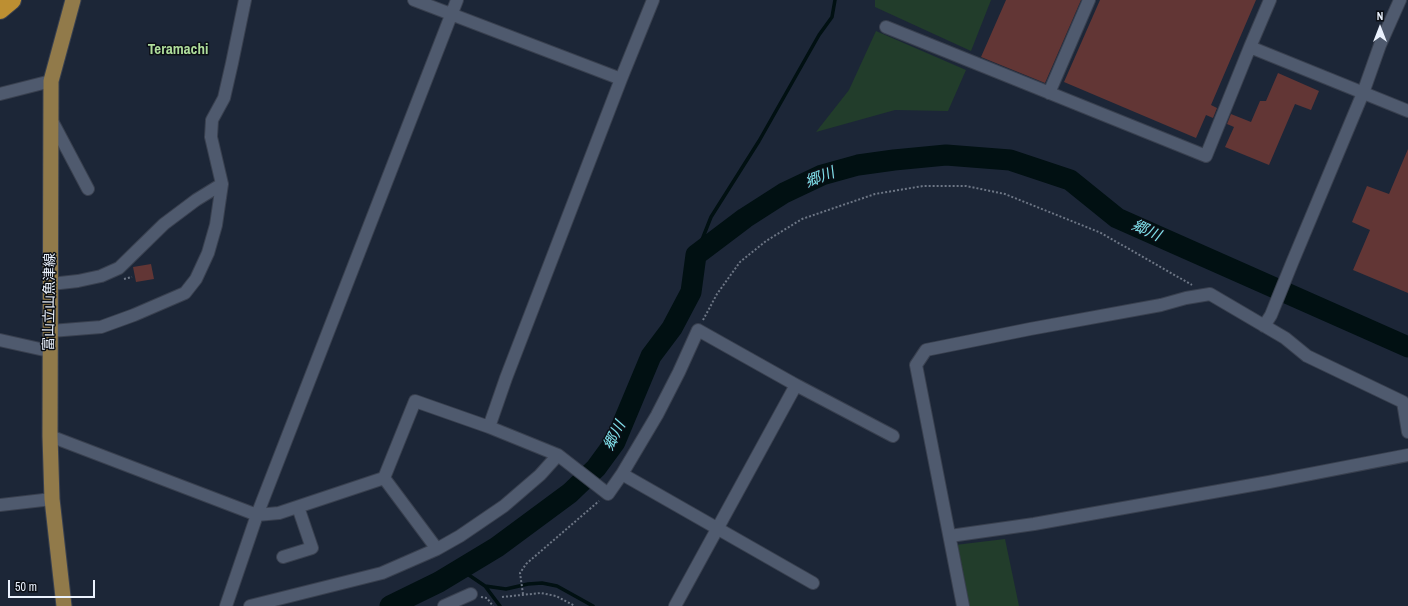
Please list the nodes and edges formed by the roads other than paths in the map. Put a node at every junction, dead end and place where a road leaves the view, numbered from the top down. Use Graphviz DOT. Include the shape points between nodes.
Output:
graph roads {
  1 [pos="12,0"];
  2 [pos="73,0"];
  3 [pos="245,0"];
  4 [pos="414,0"];
  5 [pos="457,0"];
  6 [pos="653,0"];
  7 [pos="1089,0"];
  8 [pos="1270,0"];
  9 [pos="1400,0"];
  10 [pos="0,10"];
  11 [pos="452,14"];
  12 [pos="886,27"];
  13 [pos="1250,47"];
  14 [pos="621,79"];
  15 [pos="51,80"];
  16 [pos="1049,93"];
  17 [pos="1363,93"];
  18 [pos="0,94"];
  19 [pos="1408,112"];
  20 [pos="50,118"];
  21 [pos="222,184"];
  22 [pos="88,189"];
  23 [pos="51,284"];
  24 [pos="1264,326"];
  25 [pos="50,331"];
  26 [pos="0,340"];
  27 [pos="49,351"];
  28 [pos="796,385"];
  29 [pos="489,427"];
  30 [pos="1408,432"];
  31 [pos="50,436"];
  32 [pos="893,436"];
  33 [pos="558,455"];
  34 [pos="1408,455"];
  35 [pos="622,474"];
  36 [pos="384,478"];
  37 [pos="52,499"];
  38 [pos="0,505"];
  39 [pos="298,507"];
  40 [pos="257,515"];
  41 [pos="718,528"];
  42 [pos="950,536"];
  43 [pos="436,549"];
  44 [pos="284,557"];
  45 [pos="813,583"];
  46 [pos="471,594"];
  47 [pos="64,606"];
  48 [pos="226,606"];
  49 [pos="250,606"];
  50 [pos="444,606"];
  51 [pos="675,606"];
  52 [pos="964,606"];
  1 -- 10 [label="highway"];
  2 -- 15 [label="main road, 富山立山魚津線"];
  3 -- 21 [label="street" via="224,98 212,120 210,137"];
  4 -- 11 [label="street"];
  5 -- 11 [label="street"];
  6 -- 14 [label="street"];
  7 -- 16 [label="street"];
  8 -- 13 [label="street"];
  9 -- 17 [label="street"];
  11 -- 14 [label="street"];
  11 -- 40 [label="street"];
  12 -- 16 [label="street"];
  13 -- 16 [label="street" via="1206,156"];
  13 -- 17 [label="street"];
  14 -- 29 [label="street"];
  15 -- 18 [label="street"];
  15 -- 20 [label="main road, 富山立山魚津線"];
  17 -- 19 [label="street"];
  17 -- 24 [label="street"];
  20 -- 22 [label="street"];
  20 -- 23 [label="main road, 富山立山魚津線"];
  21 -- 23 [label="street" via="164,224 118,268 101,276"];
  21 -- 25 [label="street" via="216,225 208,253 196,279 185,293 101,327"];
  23 -- 25 [label="main road, 富山立山魚津線"];
  24 -- 30 [label="street" via="1285,338 1307,356 1403,402"];
  24 -- 42 [label="street" via="1210,294 926,350 916,365"];
  25 -- 27 [label="main road, 富山立山魚津線"];
  26 -- 27 [label="street"];
  27 -- 31 [label="main road, 富山立山魚津線"];
  28 -- 32 [label="street"];
  28 -- 35 [label="street" via="698,330 657,415"];
  28 -- 41 [label="street"];
  29 -- 33 [label="street"];
  29 -- 36 [label="street" via="415,401"];
  31 -- 37 [label="main road, 富山立山魚津線"];
  31 -- 40 [label="street"];
  33 -- 35 [label="street" via="608,494"];
  33 -- 43 [label="street" via="540,475 504,506"];
  34 -- 42 [label="street" via="1034,524"];
  35 -- 41 [label="street"];
  36 -- 39 [label="street"];
  36 -- 43 [label="street"];
  37 -- 38 [label="street"];
  37 -- 47 [label="main road, 富山立山魚津線"];
  39 -- 40 [label="street" via="278,514"];
  39 -- 44 [label="street" via="312,548"];
  40 -- 48 [label="street"];
  41 -- 45 [label="street"];
  41 -- 51 [label="street"];
  42 -- 52 [label="street"];
  43 -- 49 [label="street" via="382,573"];
  46 -- 50 [label="street"];
}
